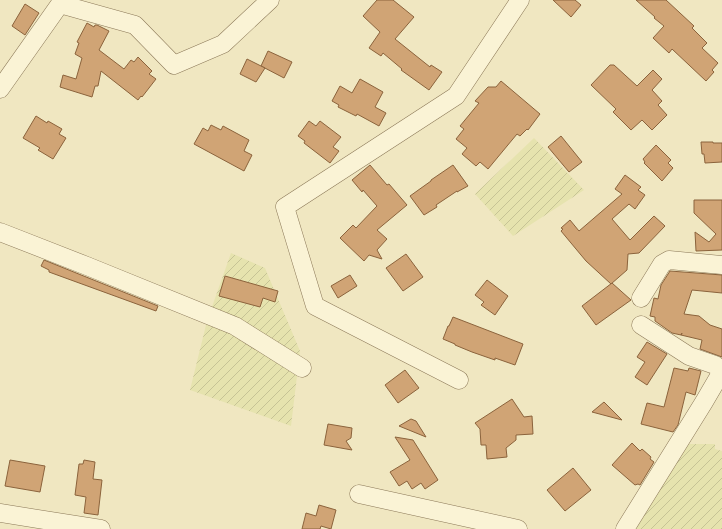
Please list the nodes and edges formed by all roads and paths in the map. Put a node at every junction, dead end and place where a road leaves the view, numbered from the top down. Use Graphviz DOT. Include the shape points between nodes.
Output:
graph roads {
  1 [pos="270,0"];
  2 [pos="520,0"];
  3 [pos="0,89"];
  4 [pos="0,232"];
  5 [pos="722,265"];
  6 [pos="641,298"];
  7 [pos="641,325"];
  8 [pos="302,368"];
  9 [pos="459,380"];
  10 [pos="359,494"];
  11 [pos="0,513"];
  12 [pos="101,529"];
  13 [pos="518,529"];
  14 [pos="625,529"];
  1 -- 3 [label="street" via="223,44 174,65 135,25 60,4"];
  2 -- 9 [label="street" via="456,96 284,207 315,306"];
  4 -- 8 [label="street" via="235,326"];
  5 -- 6 [label="street" via="669,260 662,264"];
  7 -- 14 [label="street" via="689,356 716,365 720,372"];
  10 -- 13 [label="street"];
  11 -- 12 [label="street"];
}
